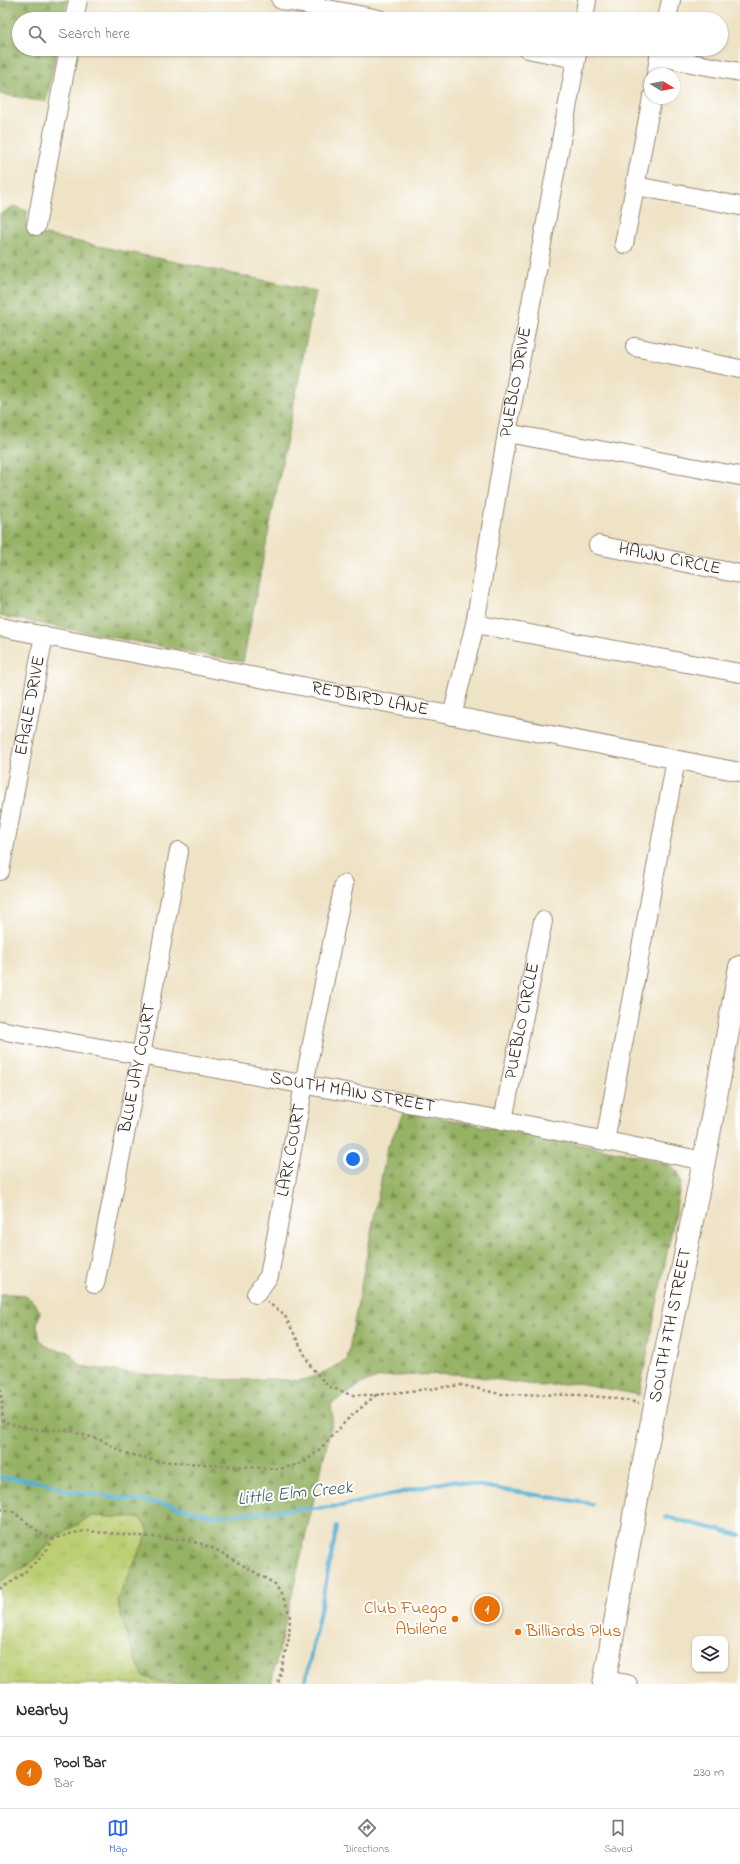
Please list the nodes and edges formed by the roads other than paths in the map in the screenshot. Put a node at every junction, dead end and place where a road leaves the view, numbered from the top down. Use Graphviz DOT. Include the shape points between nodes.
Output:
graph roads {
  1 [pos="78,0"];
  2 [pos="281,0"];
  3 [pos="587,0"];
  4 [pos="671,0"];
  5 [pos="75,12"];
  6 [pos="343,12"];
  7 [pos="585,12"];
  8 [pos="668,12"];
  9 [pos="68,56"];
  10 [pos="577,56"];
  11 [pos="659,60"];
  12 [pos="740,72"];
  13 [pos="651,104"];
  14 [pos="636,186"];
  15 [pos="740,206"];
  16 [pos="36,226"];
  17 [pos="624,244"];
  18 [pos="635,347"];
  19 [pos="740,370"];
  20 [pos="507,433"];
  21 [pos="740,476"];
  22 [pos="598,545"];
  23 [pos="740,574"];
  24 [pos="475,624"];
  25 [pos="0,627"];
  26 [pos="44,635"];
  27 [pos="740,673"];
  28 [pos="452,716"];
  29 [pos="676,760"];
  30 [pos="740,772"];
  31 [pos="179,851"];
  32 [pos="0,870"];
  33 [pos="344,884"];
  34 [pos="543,921"];
  35 [pos="740,967"];
  36 [pos="0,1030"];
  37 [pos="141,1055"];
  38 [pos="304,1084"];
  39 [pos="503,1120"];
  40 [pos="605,1141"];
  41 [pos="704,1161"];
  42 [pos="95,1284"];
  43 [pos="256,1294"];
  44 [pos="604,1682"];
  45 [pos="628,1684"];
  1 -- 5 [label="street"];
  2 -- 6 [label="street"];
  3 -- 7 [label="street"];
  4 -- 8 [label="street"];
  9 -- 16 [label="street"];
  10 -- 20 [label="street, PUEBLO DRIVE"];
  11 -- 12 [label="street"];
  13 -- 14 [label="street"];
  14 -- 15 [label="street"];
  14 -- 17 [label="street"];
  18 -- 19 [label="street"];
  20 -- 21 [label="street"];
  20 -- 24 [label="street, PUEBLO DRIVE"];
  22 -- 23 [label="street, HAWN CIRCLE"];
  24 -- 27 [label="street"];
  24 -- 28 [label="street, PUEBLO DRIVE"];
  25 -- 26 [label="street, REDBIRD LANE"];
  26 -- 28 [label="street, REDBIRD LANE"];
  26 -- 32 [label="street, EAGLE DRIVE"];
  28 -- 29 [label="street, REDBIRD LANE"];
  29 -- 30 [label="street, REDBIRD LANE"];
  29 -- 40 [label="street"];
  31 -- 37 [label="street, BLUE JAY COURT"];
  33 -- 38 [label="street, LARK COURT"];
  34 -- 39 [label="street, PUEBLO CIRCLE"];
  35 -- 41 [label="main road, SOUTH 7TH STREET"];
  36 -- 37 [label="street, SOUTH MAIN STREET"];
  37 -- 38 [label="street, SOUTH MAIN STREET"];
  37 -- 42 [label="street, BLUE JAY COURT"];
  38 -- 39 [label="street, SOUTH MAIN STREET"];
  38 -- 43 [label="street, LARK COURT" via="269,1276"];
  39 -- 40 [label="street, SOUTH MAIN STREET"];
  40 -- 41 [label="street, SOUTH MAIN STREET"];
  41 -- 44 [label="main road, SOUTH 7TH STREET"];
  44 -- 45 [label="street"];
}
